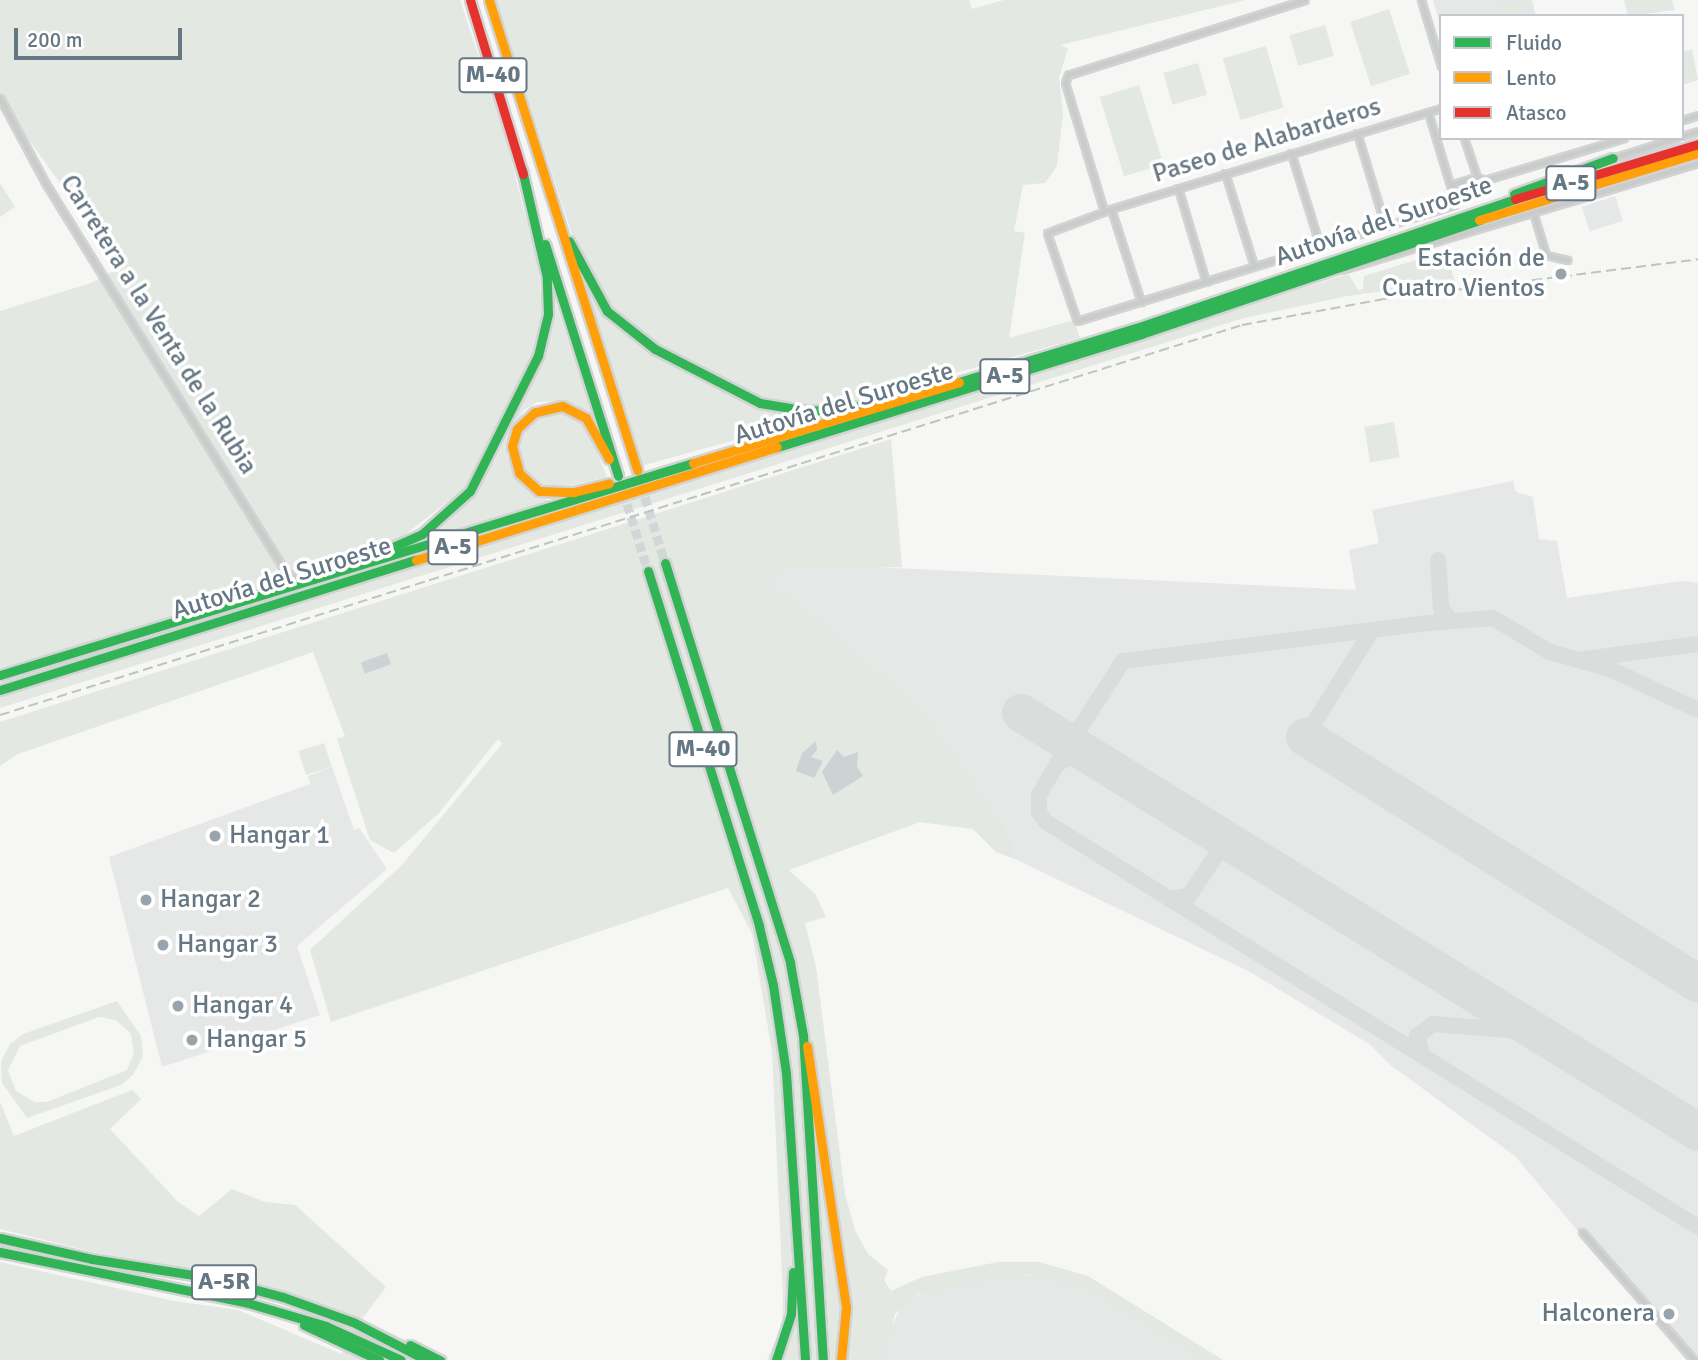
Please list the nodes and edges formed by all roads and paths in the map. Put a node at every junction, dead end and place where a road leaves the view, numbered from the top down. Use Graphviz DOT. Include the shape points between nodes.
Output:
graph roads {
  1 [pos="470,0"];
  2 [pos="489,0"];
  3 [pos="1304,0"];
  4 [pos="1421,0"];
  5 [pos="1439,59"];
  6 [pos="0,99"];
  7 [pos="1439,109"];
  8 [pos="1428,113"];
  9 [pos="1357,133"];
  10 [pos="1465,140"];
  11 [pos="1617,140"];
  12 [pos="1670,140"];
  13 [pos="1698,144"];
  14 [pos="1291,153"];
  15 [pos="1698,153"];
  16 [pos="1613,158"];
  17 [pos="1698,163"];
  18 [pos="522,170"];
  19 [pos="1225,173"];
  20 [pos="1477,177"];
  21 [pos="1453,187"];
  22 [pos="1178,188"];
  23 [pos="1111,209"];
  24 [pos="1104,211"];
  25 [pos="1533,212"];
  26 [pos="1445,223"];
  27 [pos="1385,226"];
  28 [pos="564,236"];
  29 [pos="1320,246"];
  30 [pos="1567,260"];
  31 [pos="1254,267"];
  32 [pos="1341,270"];
  33 [pos="1206,282"];
  34 [pos="1140,302"];
  35 [pos="872,406"];
  36 [pos="732,450"];
  37 [pos="636,470"];
  38 [pos="665,563"];
  39 [pos="285,570"];
  40 [pos="648,570"];
  41 [pos="320,577"];
  42 [pos="301,583"];
  43 [pos="274,592"];
  44 [pos="0,675"];
  45 [pos="0,690"];
  46 [pos="803,1035"];
  47 [pos="795,1204"];
  48 [pos="1582,1232"];
  49 [pos="0,1238"];
  50 [pos="0,1252"];
  51 [pos="248,1303"];
  52 [pos="353,1322"];
  53 [pos="379,1360"];
  54 [pos="401,1360"];
  55 [pos="426,1360"];
  56 [pos="440,1360"];
  57 [pos="776,1360"];
  58 [pos="805,1360"];
  59 [pos="824,1360"];
  60 [pos="841,1360"];
  61 [pos="1694,1360"];
  1 -- 18 [label="highway, M-40"];
  2 -- 28 [label="highway, M-40"];
  3 -- 24 [label="street" via="1071,72 1065,83"];
  4 -- 5 [label="street"];
  6 -- 39 [label="street, Carretera a la Venta de la Rubia" via="46,184"];
  7 -- 8 [label="street, Paseo de Alabarderos"];
  8 -- 9 [label="street, Paseo de Alabarderos"];
  8 -- 21 [label="street"];
  9 -- 14 [label="street, Paseo de Alabarderos"];
  9 -- 27 [label="street"];
  10 -- 20 [label="street"];
  11 -- 20 [label="street" via="1485,180"];
  12 -- 16 [label="street"];
  13 -- 26 [label="highway, Autovía del Suroeste / A-5"];
  14 -- 19 [label="street, Paseo de Alabarderos"];
  14 -- 29 [label="street"];
  15 -- 32 [label="highway, Autovía del Suroeste / A-5" via="1479,220"];
  16 -- 26 [label="highway"];
  17 -- 25 [label="street"];
  18 -- 36 [label="highway, M-40" via="618,476 598,434 571,408 551,406 535,412 514,437 512,455 519,473 548,493 574,492"];
  18 -- 41 [label="highway" via="547,278 548,314 525,387 481,474 441,520 396,547"];
  19 -- 22 [label="street, Paseo de Alabarderos"];
  19 -- 31 [label="street"];
  20 -- 21 [label="street"];
  21 -- 27 [label="street" via="1454,205"];
  22 -- 23 [label="street, Paseo de Alabarderos"];
  22 -- 33 [label="street"];
  23 -- 24 [label="street, Paseo de Alabarderos"];
  23 -- 34 [label="street"];
  24 -- 34 [label="street, Paseo de Alabarderos" via="1048,231 1074,320"];
  25 -- 30 [label="street" via="1546,255"];
  25 -- 32 [label="street"];
  26 -- 35 [label="highway, Autovía del Suroeste / A-5" via="1136,328"];
  27 -- 29 [label="street"];
  28 -- 35 [label="highway" via="607,311 655,349 714,382 783,409"];
  28 -- 37 [label="highway, M-40"];
  29 -- 31 [label="street"];
  31 -- 33 [label="street"];
  32 -- 45 [label="highway, Autovía del Suroeste / A-5"];
  33 -- 34 [label="street"];
  35 -- 36 [label="highway, Autovía del Suroeste / A-5"];
  36 -- 41 [label="highway, Autovía del Suroeste / A-5"];
  38 -- 46 [label="highway, M-40" via="776,915"];
  39 -- 42 [label="street, Carretera a la Venta de la Rubia"];
  39 -- 43 [label="street"];
  40 -- 47 [label="highway, M-40" via="767,961 785,1061"];
  41 -- 42 [label="highway, Autovía del Suroeste / A-5"];
  42 -- 43 [label="highway, Autovía del Suroeste / A-5"];
  43 -- 44 [label="highway, Autovía del Suroeste / A-5"];
  46 -- 59 [label="highway, M-40"];
  46 -- 60 [label="highway" via="812,1062 841,1262 845,1342"];
  47 -- 57 [label="highway" via="791,1314"];
  47 -- 58 [label="highway, M-40"];
  48 -- 61 [label="street"];
  49 -- 52 [label="highway, A-5R" via="92,1259 212,1278"];
  50 -- 51 [label="highway, A-5R"];
  51 -- 53 [label="highway"];
  51 -- 54 [label="highway, A-5R" via="326,1326"];
  52 -- 55 [label="highway, A-5R"];
  52 -- 56 [label="highway"];
}
